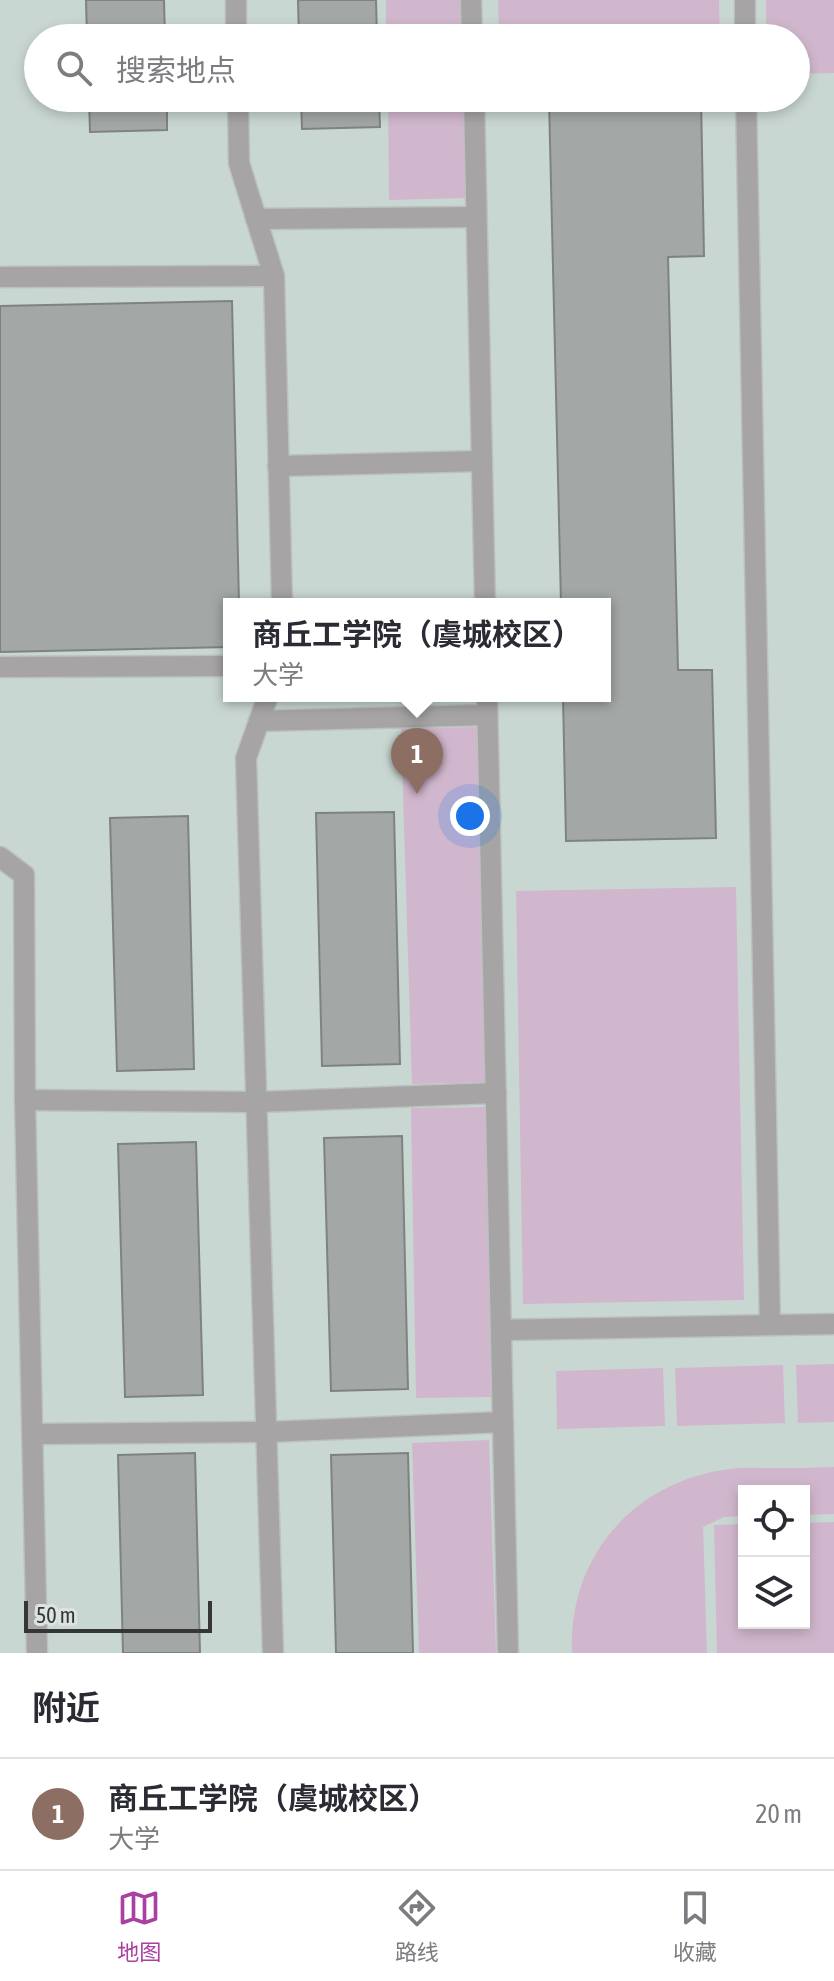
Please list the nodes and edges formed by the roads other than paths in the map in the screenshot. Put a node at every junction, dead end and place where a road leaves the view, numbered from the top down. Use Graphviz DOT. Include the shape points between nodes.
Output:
graph roads {
  1 [pos="236,0"];
  2 [pos="471,0"];
  3 [pos="745,0"];
  4 [pos="236,24"];
  5 [pos="472,24"];
  6 [pos="745,24"];
  7 [pos="238,112"];
  8 [pos="474,112"];
  9 [pos="746,112"];
  10 [pos="476,217"];
  11 [pos="256,219"];
  12 [pos="274,276"];
  13 [pos="0,277"];
  14 [pos="482,461"];
  15 [pos="278,466"];
  16 [pos="282,598"];
  17 [pos="485,598"];
  18 [pos="223,666"];
  19 [pos="0,667"];
  20 [pos="266,702"];
  21 [pos="487,706"];
  22 [pos="259,721"];
  23 [pos="0,857"];
  24 [pos="496,1093"];
  25 [pos="25,1100"];
  26 [pos="257,1102"];
  27 [pos="834,1324"];
  28 [pos="770,1325"];
  29 [pos="501,1330"];
  30 [pos="503,1422"];
  31 [pos="267,1432"];
  32 [pos="33,1434"];
  33 [pos="37,1653"];
  34 [pos="273,1653"];
  35 [pos="508,1653"];
  1 -- 4 [label="lane"];
  2 -- 5 [label="lane"];
  3 -- 6 [label="lane"];
  7 -- 11 [label="lane" via="239,163"];
  8 -- 10 [label="lane"];
  9 -- 28 [label="lane"];
  10 -- 11 [label="lane"];
  10 -- 14 [label="lane"];
  11 -- 12 [label="lane"];
  12 -- 13 [label="lane"];
  12 -- 15 [label="lane"];
  14 -- 15 [label="lane"];
  14 -- 17 [label="lane"];
  15 -- 16 [label="lane"];
  18 -- 19 [label="lane"];
  20 -- 22 [label="lane"];
  21 -- 22 [label="lane"];
  21 -- 24 [label="lane"];
  22 -- 26 [label="lane" via="246,758"];
  23 -- 25 [label="lane" via="24,875"];
  24 -- 26 [label="lane"];
  24 -- 29 [label="lane"];
  25 -- 26 [label="lane"];
  25 -- 32 [label="lane"];
  26 -- 31 [label="lane"];
  27 -- 28 [label="lane"];
  28 -- 29 [label="lane"];
  29 -- 30 [label="lane"];
  30 -- 31 [label="lane"];
  30 -- 35 [label="lane"];
  31 -- 32 [label="lane"];
  31 -- 34 [label="lane"];
  32 -- 33 [label="lane"];
}
